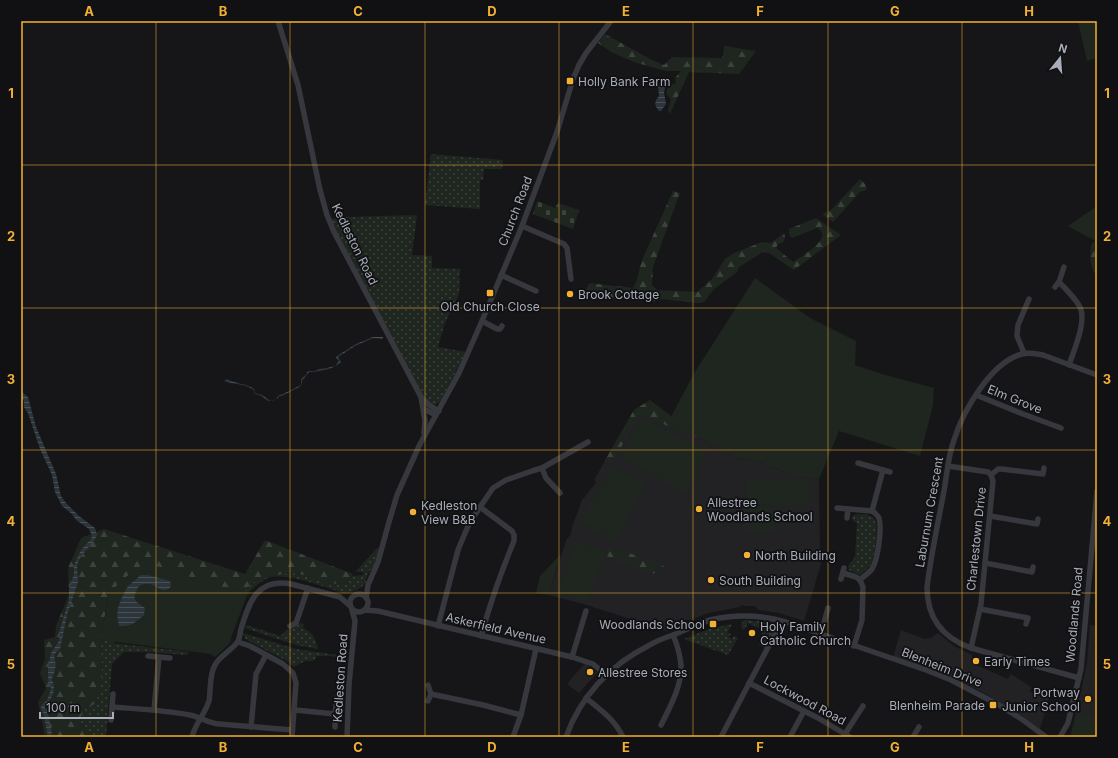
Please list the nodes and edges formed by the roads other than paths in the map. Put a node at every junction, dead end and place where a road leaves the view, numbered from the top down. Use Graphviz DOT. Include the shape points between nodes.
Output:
graph roads {
  1 [pos="278,21"];
  2 [pos="611,21"];
  3 [pos="522,226"];
  4 [pos="1064,268"];
  5 [pos="501,275"];
  6 [pos="571,278"];
  7 [pos="1059,282"];
  8 [pos="1055,287"];
  9 [pos="536,291"];
  10 [pos="1029,299"];
  11 [pos="482,321"];
  12 [pos="502,326"];
  13 [pos="1024,354"];
  14 [pos="1069,365"];
  15 [pos="1097,374"];
  16 [pos="976,395"];
  17 [pos="421,397"];
  18 [pos="424,409"];
  19 [pos="437,413"];
  20 [pos="1048,416"];
  21 [pos="1046,423"];
  22 [pos="1061,428"];
  23 [pos="424,437"];
  24 [pos="588,442"];
  25 [pos="858,463"];
  26 [pos="948,466"];
  27 [pos="542,468"];
  28 [pos="1044,468"];
  29 [pos="883,470"];
  30 [pos="890,472"];
  31 [pos="991,475"];
  32 [pos="560,482"];
  33 [pos="555,486"];
  34 [pos="1097,491"];
  35 [pos="560,493"];
  36 [pos="480,507"];
  37 [pos="837,508"];
  38 [pos="848,510"];
  39 [pos="872,511"];
  40 [pos="990,516"];
  41 [pos="847,518"];
  42 [pos="1038,519"];
  43 [pos="1095,529"];
  44 [pos="985,563"];
  45 [pos="1033,566"];
  46 [pos="841,579"];
  47 [pos="860,580"];
  48 [pos="368,585"];
  49 [pos="308,588"];
  50 [pos="355,594"];
  51 [pos="340,597"];
  52 [pos="367,600"];
  53 [pos="351,607"];
  54 [pos="828,608"];
  55 [pos="980,609"];
  56 [pos="363,611"];
  57 [pos="378,611"];
  58 [pos="586,614"];
  59 [pos="298,619"];
  60 [pos="304,621"];
  61 [pos="355,621"];
  62 [pos="780,621"];
  63 [pos="1026,624"];
  64 [pos="290,626"];
  65 [pos="438,626"];
  66 [pos="821,634"];
  67 [pos="673,635"];
  68 [pos="481,636"];
  69 [pos="238,642"];
  70 [pos="854,646"];
  71 [pos="971,648"];
  72 [pos="536,649"];
  73 [pos="266,655"];
  74 [pos="148,656"];
  75 [pos="159,657"];
  76 [pos="572,657"];
  77 [pos="170,658"];
  78 [pos="606,675"];
  79 [pos="1079,678"];
  80 [pos="750,683"];
  81 [pos="428,685"];
  82 [pos="113,694"];
  83 [pos="431,694"];
  84 [pos="337,697"];
  85 [pos="586,698"];
  86 [pos="428,701"];
  87 [pos="864,706"];
  88 [pos="112,707"];
  89 [pos="154,710"];
  90 [pos="295,710"];
  91 [pos="804,711"];
  92 [pos="335,714"];
  93 [pos="521,714"];
  94 [pos="201,718"];
  95 [pos="111,720"];
  96 [pos="661,725"];
  97 [pos="919,726"];
  98 [pos="251,727"];
  99 [pos="335,727"];
  100 [pos="292,730"];
  101 [pos="848,735"];
  102 [pos="192,737"];
  103 [pos="292,737"];
  104 [pos="347,737"];
  105 [pos="513,737"];
  106 [pos="566,737"];
  107 [pos="623,737"];
  108 [pos="721,737"];
  109 [pos="790,737"];
  110 [pos="913,737"];
  111 [pos="1046,737"];
  112 [pos="1060,737"];
  1 -- 17 [label="street, Kedleston Road" via="298,85 327,215"];
  2 -- 3 [label="street, Church Road" via="586,53 576,72"];
  3 -- 5 [label="street, Church Road"];
  3 -- 6 [label="street" via="564,244 567,248"];
  4 -- 7 [label="street"];
  5 -- 9 [label="street"];
  5 -- 11 [label="street, Church Road"];
  7 -- 8 [label="street"];
  7 -- 14 [label="street" via="1080,307 1082,318"];
  10 -- 13 [label="street" via="1018,325 1017,336"];
  11 -- 12 [label="street" via="500,330"];
  11 -- 19 [label="street, Church Road" via="459,373"];
  13 -- 14 [label="street" via="1037,354"];
  13 -- 16 [label="street, Laburnum Crescent" via="1010,359 997,369"];
  14 -- 15 [label="street"];
  16 -- 21 [label="street, Elm Grove"];
  16 -- 26 [label="street, Laburnum Crescent" via="954,438"];
  17 -- 18 [label="street, Kedleston Road"];
  17 -- 19 [label="street, Kedleston Road"];
  18 -- 19 [label="street"];
  18 -- 23 [label="street, Kedleston Road"];
  19 -- 23 [label="street, Kedleston Road"];
  20 -- 21 [label="street, Elm Grove"];
  21 -- 22 [label="street, Elm Grove"];
  23 -- 48 [label="street, Kedleston Road" via="397,495 378,562"];
  24 -- 27 [label="street" via="575,453"];
  25 -- 29 [label="street"];
  26 -- 31 [label="street, Charlestown Drive" via="988,472"];
  26 -- 71 [label="street, Laburnum Crescent" via="927,595 932,614 940,628 954,640"];
  27 -- 33 [label="street" via="546,478"];
  27 -- 36 [label="street" via="501,482 493,488"];
  28 -- 31 [label="street" via="1043,474 998,469"];
  29 -- 30 [label="street"];
  29 -- 39 [label="street"];
  31 -- 40 [label="street, Charlestown Drive" via="993,486"];
  32 -- 33 [label="street"];
  33 -- 35 [label="street"];
  34 -- 43 [label="street, Woodlands Road"];
  36 -- 65 [label="street" via="468,526 458,550"];
  36 -- 68 [label="street" via="512,531 514,538"];
  37 -- 38 [label="street"];
  38 -- 39 [label="street"];
  38 -- 41 [label="street"];
  39 -- 47 [label="street" via="879,522 878,550 872,568"];
  40 -- 42 [label="street" via="1037,524"];
  40 -- 44 [label="street, Charlestown Drive"];
  43 -- 79 [label="street, Woodlands Road"];
  44 -- 45 [label="street" via="1032,572"];
  44 -- 55 [label="street, Charlestown Drive"];
  46 -- 47 [label="street" via="844,570"];
  47 -- 70 [label="street" via="864,590 863,614"];
  48 -- 50 [label="street, Kedleston Road"];
  48 -- 52 [label="street, Kedleston Road"];
  49 -- 51 [label="street"];
  49 -- 59 [label="street"];
  49 -- 69 [label="street" via="282,582 261,588 249,604"];
  50 -- 51 [label="street"];
  50 -- 52 [label="street" via="363,594"];
  50 -- 53 [label="street" via="350,599"];
  51 -- 53 [label="street"];
  52 -- 56 [label="street" via="367,606"];
  52 -- 57 [label="street, Askerfield Avenue"];
  53 -- 56 [label="street" via="358,612"];
  53 -- 61 [label="street, Kedleston Road"];
  54 -- 66 [label="street"];
  55 -- 63 [label="street" via="1028,618"];
  55 -- 71 [label="street, Charlestown Drive"];
  56 -- 57 [label="street, Askerfield Avenue"];
  56 -- 61 [label="street, Kedleston Road"];
  57 -- 65 [label="street, Askerfield Avenue"];
  58 -- 76 [label="street"];
  59 -- 60 [label="street"];
  59 -- 64 [label="street"];
  61 -- 104 [label="street, Kedleston Road" via="348,685"];
  62 -- 66 [label="street, Blenheim Drive"];
  62 -- 67 [label="street, Blenheim Drive" via="754,616 726,617"];
  62 -- 80 [label="street"];
  65 -- 68 [label="street, Askerfield Avenue"];
  66 -- 70 [label="street, Blenheim Drive"];
  67 -- 78 [label="street, Blenheim Drive" via="636,652"];
  67 -- 96 [label="street" via="680,655 679,683"];
  68 -- 72 [label="street, Askerfield Avenue"];
  69 -- 73 [label="street"];
  69 -- 94 [label="street" via="215,663 209,699"];
  70 -- 111 [label="street, Blenheim Drive" via="951,680 1005,708"];
  71 -- 79 [label="street, Laburnum Crescent"];
  72 -- 76 [label="street, Askerfield Avenue"];
  72 -- 93 [label="street"];
  73 -- 90 [label="street" via="293,673 296,683"];
  73 -- 98 [label="street" via="256,674"];
  74 -- 75 [label="street"];
  75 -- 77 [label="street"];
  75 -- 89 [label="street"];
  76 -- 78 [label="street, Askerfield Avenue" via="593,664"];
  78 -- 85 [label="street, Blenheim Drive"];
  79 -- 112 [label="street, Woodlands Road" via="1068,723"];
  80 -- 91 [label="street, Lockwood Road"];
  80 -- 108 [label="street"];
  81 -- 83 [label="street"];
  82 -- 88 [label="street"];
  83 -- 86 [label="street"];
  83 -- 93 [label="street"];
  84 -- 92 [label="street"];
  85 -- 106 [label="street, Blenheim Drive"];
  85 -- 107 [label="street" via="610,718"];
  87 -- 101 [label="street"];
  88 -- 89 [label="street"];
  88 -- 95 [label="street"];
  89 -- 94 [label="street"];
  90 -- 92 [label="street"];
  90 -- 100 [label="street"];
  91 -- 101 [label="street, Lockwood Road"];
  91 -- 109 [label="street"];
  92 -- 99 [label="street"];
  93 -- 105 [label="street"];
  94 -- 98 [label="street" via="210,723"];
  94 -- 102 [label="street"];
  97 -- 110 [label="street"];
  98 -- 100 [label="street"];
  100 -- 103 [label="street"];
}
